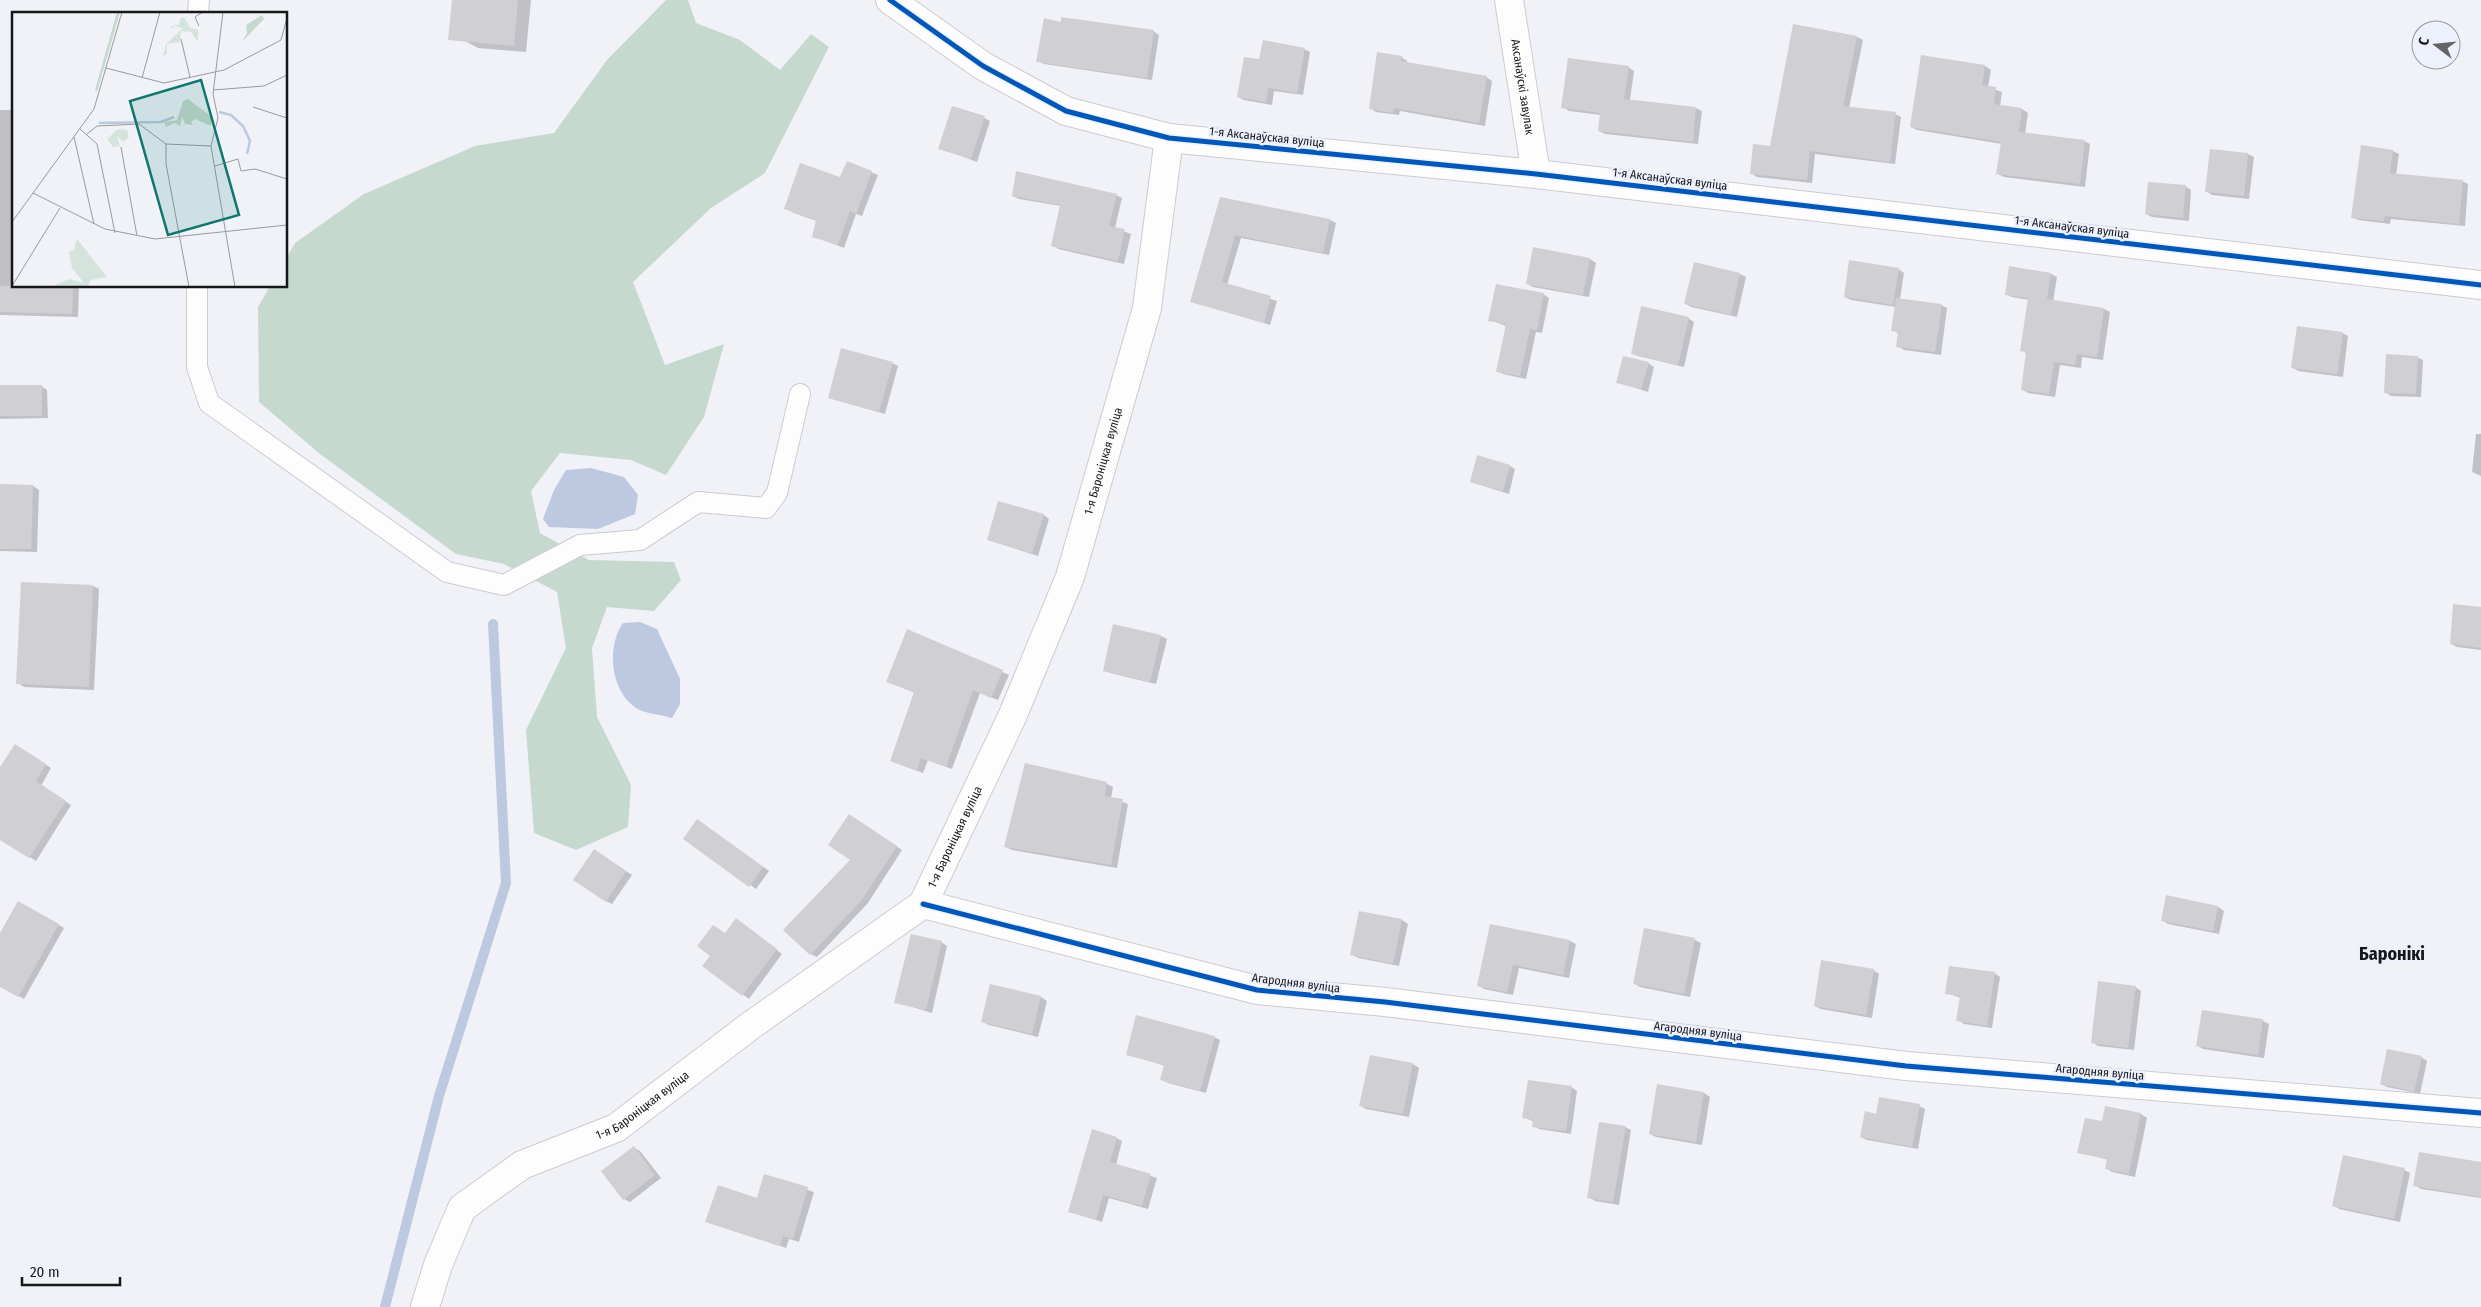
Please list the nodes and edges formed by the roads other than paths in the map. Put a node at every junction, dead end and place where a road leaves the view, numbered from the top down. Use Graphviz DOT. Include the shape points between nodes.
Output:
graph roads {
  1 [pos="890,0"];
  2 [pos="1509,0"];
  3 [pos="1169,138"];
  4 [pos="1536,174"];
  5 [pos="2481,285"];
  6 [pos="197,288"];
  7 [pos="800,394"];
  8 [pos="923,904"];
  9 [pos="2481,1113"];
  10 [pos="425,1307"];
  1 -- 3 [label="street, 1-я Аксанаўская вуліца" via="983,66 1066,111"];
  2 -- 4 [label="street, Аксанаўскі завулак"];
  3 -- 4 [label="street, 1-я Аксанаўская вуліца"];
  3 -- 8 [label="street, 1-я Бароніцкая вуліца" via="1147,308 1070,576 1012,717"];
  4 -- 5 [label="street, 1-я Аксанаўская вуліца"];
  6 -- 7 [label="lane" via="197,367 209,403 447,572 504,585 580,545 640,540 698,502 766,508 777,492"];
  8 -- 9 [label="street, Агародняя вуліца" via="1257,990 1385,1002 1906,1066"];
  8 -- 10 [label="street, 1-я Бароніцкая вуліца" via="750,1026 616,1128 522,1165 462,1208 438,1265"];
}
